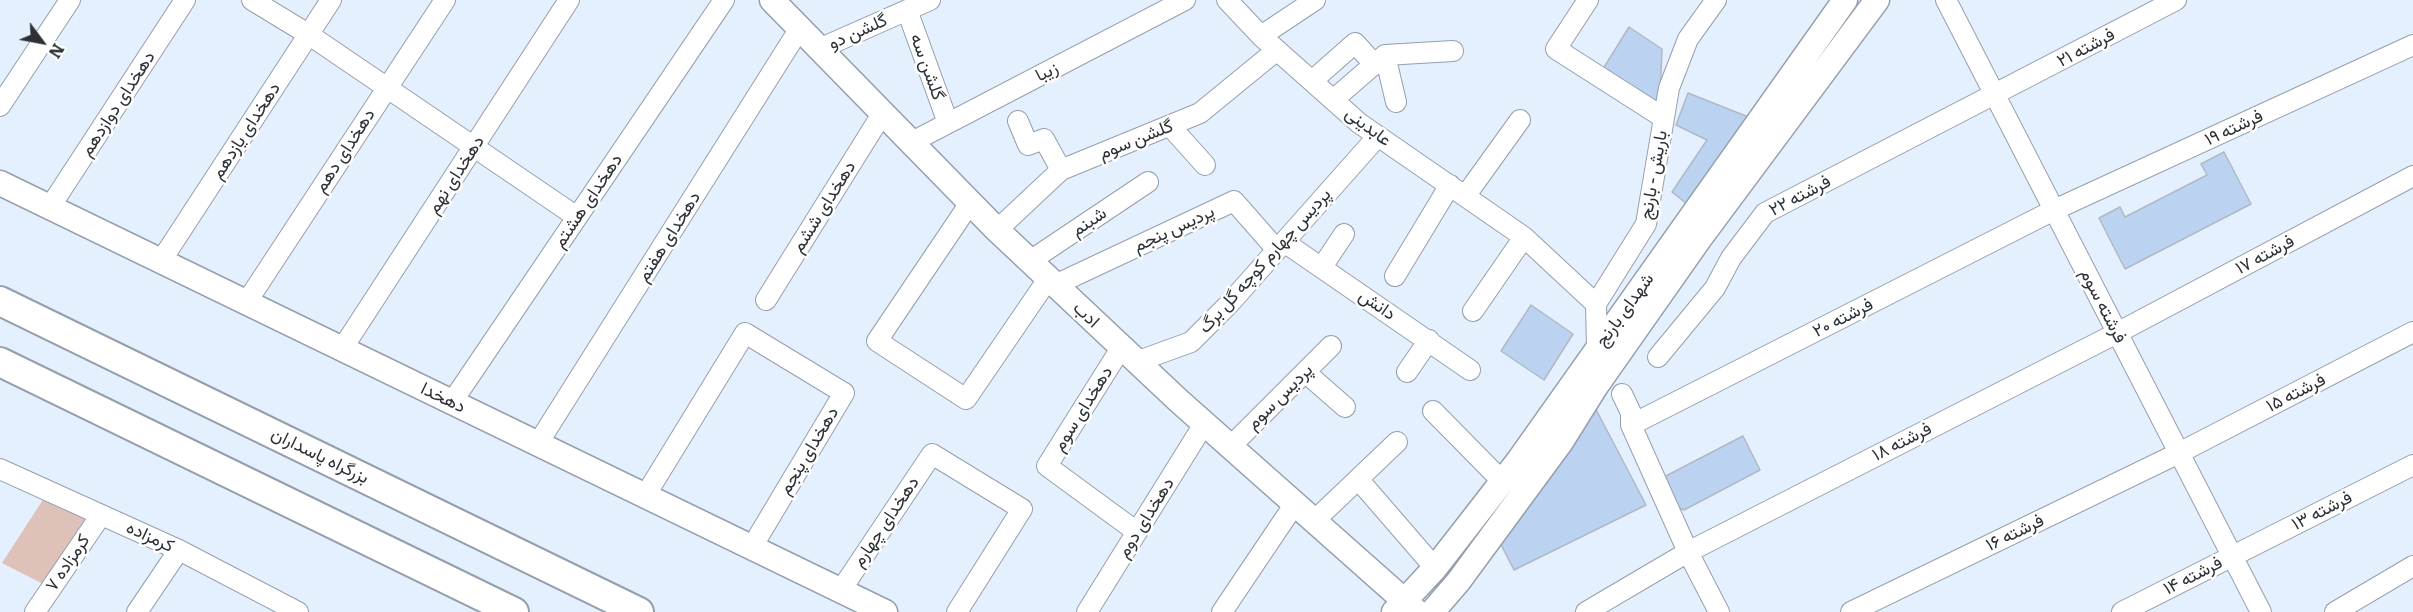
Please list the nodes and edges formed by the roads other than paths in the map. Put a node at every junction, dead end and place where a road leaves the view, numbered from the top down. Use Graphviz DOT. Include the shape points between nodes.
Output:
graph roads {
  1 [pos="70,0"];
  2 [pos="185,0"];
  3 [pos="252,0"];
  4 [pos="331,0"];
  5 [pos="445,0"];
  6 [pos="569,0"];
  7 [pos="724,0"];
  8 [pos="772,0"];
  9 [pos="930,0"];
  10 [pos="1185,0"];
  11 [pos="1227,0"];
  12 [pos="1315,0"];
  13 [pos="1588,0"];
  14 [pos="1845,0"];
  15 [pos="1877,0"];
  16 [pos="1946,0"];
  17 [pos="2176,0"];
  18 [pos="1711,1"];
  19 [pos="907,10"];
  20 [pos="800,28"];
  21 [pos="308,34"];
  22 [pos="1261,36"];
  23 [pos="2413,45"];
  24 [pos="819,49"];
  25 [pos="1277,50"];
  26 [pos="1453,51"];
  27 [pos="1380,60"];
  28 [pos="1312,81"];
  29 [pos="387,88"];
  30 [pos="1995,96"];
  31 [pos="1333,100"];
  32 [pos="1396,102"];
  33 [pos="0,106"];
  34 [pos="882,114"];
  35 [pos="1664,118"];
  36 [pos="1520,120"];
  37 [pos="1018,121"];
  38 [pos="948,123"];
  39 [pos="1170,126"];
  40 [pos="1378,136"];
  41 [pos="910,143"];
  42 [pos="474,148"];
  43 [pos="1204,165"];
  44 [pos="1060,170"];
  45 [pos="2413,176"];
  46 [pos="1148,182"];
  47 [pos="0,183"];
  48 [pos="1458,190"];
  49 [pos="969,203"];
  50 [pos="50,207"];
  51 [pos="2054,210"];
  52 [pos="577,217"];
  53 [pos="997,230"];
  54 [pos="1344,234"];
  55 [pos="1524,237"];
  56 [pos="1281,246"];
  57 [pos="161,261"];
  58 [pos="1029,261"];
  59 [pos="1322,267"];
  60 [pos="1395,276"];
  61 [pos="1052,282"];
  62 [pos="766,300"];
  63 [pos="0,302"];
  64 [pos="246,303"];
  65 [pos="1596,304"];
  66 [pos="1473,311"];
  67 [pos="2413,332"];
  68 [pos="2117,333"];
  69 [pos="1429,340"];
  70 [pos="1331,346"];
  71 [pos="342,349"];
  72 [pos="1597,349"];
  73 [pos="1129,355"];
  74 [pos="1658,357"];
  75 [pos="0,362"];
  76 [pos="1470,370"];
  77 [pos="1305,372"];
  78 [pos="1407,372"];
  79 [pos="1622,394"];
  80 [pos="452,402"];
  81 [pos="1345,407"];
  82 [pos="1433,411"];
  83 [pos="1204,424"];
  84 [pos="1631,425"];
  85 [pos="1397,442"];
  86 [pos="537,445"];
  87 [pos="1230,447"];
  88 [pos="2179,453"];
  89 [pos="2413,465"];
  90 [pos="0,469"];
  91 [pos="1358,479"];
  92 [pos="1503,482"];
  93 [pos="645,496"];
  94 [pos="1294,505"];
  95 [pos="101,515"];
  96 [pos="1313,522"];
  97 [pos="1137,532"];
  98 [pos="752,547"];
  99 [pos="179,550"];
  100 [pos="1688,552"];
  101 [pos="2232,556"];
  102 [pos="2413,566"];
  103 [pos="1435,568"];
  104 [pos="841,590"];
  105 [pos="1404,609"];
  106 [pos="35,612"];
  107 [pos="137,612"];
  108 [pos="298,612"];
  109 [pos="514,612"];
  110 [pos="639,612"];
  111 [pos="885,612"];
  112 [pos="957,612"];
  113 [pos="1087,612"];
  114 [pos="1222,612"];
  115 [pos="1432,612"];
  116 [pos="1586,612"];
  117 [pos="1719,612"];
  118 [pos="1851,612"];
  119 [pos="2122,612"];
  120 [pos="2261,612"];
  121 [pos="2335,612"];
  1 -- 33 [label="street"];
  2 -- 50 [label="street, دهخدای دوازدهم"];
  3 -- 21 [label="street"];
  4 -- 21 [label="street, دهخدای یازدهم"];
  5 -- 29 [label="street, دهخدای دهم"];
  6 -- 42 [label="street, دهخدای نهم"];
  7 -- 52 [label="street, دهخدای هشتم"];
  8 -- 20 [label="main road, ادب"];
  9 -- 19 [label="street, گلشن دو"];
  10 -- 38 [label="street, زیبا"];
  11 -- 22 [label="street, عابدینی"];
  12 -- 22 [label="street"];
  13 -- 35 [label="street" via="1556,49"];
  14 -- 72 [label="main road, شهدای بارنج"];
  15 -- 115 [label="main road, شهدای بارنج" via="1700,238 1574,423"];
  16 -- 30 [label="street, فرشته سوم"];
  17 -- 30 [label="street, ۲۱ فرشته"];
  18 -- 35 [label="street, باریش - بارنج" via="1688,39 1669,88"];
  19 -- 24 [label="street, گلشن دو"];
  19 -- 38 [label="street, گلشن سه"];
  20 -- 24 [label="main road, ادب"];
  20 -- 86 [label="street, دهخدای هفتم"];
  21 -- 29 [label="street"];
  21 -- 57 [label="street, دهخدای یازدهم"];
  22 -- 25 [label="street, عابدینی"];
  23 -- 51 [label="street, ۱۹ فرشته"];
  24 -- 34 [label="main road, ادب"];
  25 -- 28 [label="street, عابدینی"];
  25 -- 39 [label="street, گلشن سوم" via="1200,113"];
  26 -- 27 [label="street"];
  27 -- 28 [label="street" via="1355,43"];
  27 -- 31 [label="street"];
  27 -- 32 [label="street"];
  28 -- 31 [label="street, عابدینی"];
  29 -- 42 [label="street"];
  29 -- 64 [label="street, دهخدای دهم"];
  30 -- 51 [label="street, فرشته سوم"];
  30 -- 74 [label="street, ۲۲ فرشته" via="1765,213 1731,258 1716,288"];
  31 -- 40 [label="street, عابدینی"];
  34 -- 41 [label="main road, ادب"];
  34 -- 62 [label="street, دهخدای ششم"];
  35 -- 65 [label="street, باریش - بارنج" via="1646,224"];
  36 -- 48 [label="street"];
  37 -- 44 [label="street" via="1028,145 1044,139"];
  38 -- 41 [label="street, زیبا"];
  39 -- 43 [label="street"];
  39 -- 44 [label="street, گلشن سوم"];
  40 -- 48 [label="street, عابدینی"];
  40 -- 56 [label="street, پردیس چهارم کوچه گل برگ"];
  41 -- 49 [label="main road, ادب"];
  42 -- 52 [label="street"];
  42 -- 71 [label="street, دهخدای نهم"];
  44 -- 53 [label="street, گلشن سوم"];
  45 -- 68 [label="street, ۱۷ فرشته"];
  46 -- 58 [label="street, شبنم"];
  47 -- 50 [label="main road, دهخدا"];
  48 -- 55 [label="street, عابدینی"];
  48 -- 60 [label="street"];
  49 -- 53 [label="main road, ادب"];
  49 -- 61 [label="street" via="877,341 966,399"];
  50 -- 57 [label="main road, دهخدا"];
  51 -- 68 [label="street, فرشته سوم"];
  51 -- 84 [label="street, ۲۰ فرشته"];
  52 -- 80 [label="street, دهخدای هشتم"];
  53 -- 58 [label="main road, ادب"];
  54 -- 59 [label="street"];
  55 -- 65 [label="street, عابدینی"];
  55 -- 66 [label="street"];
  56 -- 59 [label="street, دانش"];
  56 -- 61 [label="street, پردیس پنجم" via="1234,201"];
  56 -- 73 [label="street, پردیس چهارم کوچه گل برگ" via="1191,342"];
  57 -- 64 [label="main road, دهخدا"];
  58 -- 61 [label="main road, ادب"];
  59 -- 69 [label="street, دانش"];
  61 -- 73 [label="main road, ادب"];
  63 -- 110 [label="highway, بزرگراه پاسداران"];
  64 -- 71 [label="main road, دهخدا"];
  65 -- 72 [label="street"];
  67 -- 88 [label="street, ۱۵ فرشته"];
  68 -- 88 [label="street, فرشته سوم"];
  68 -- 100 [label="street, ۱۸ فرشته"];
  69 -- 76 [label="street, دانش"];
  69 -- 78 [label="street"];
  70 -- 77 [label="street, پردیس سوم"];
  71 -- 80 [label="main road, دهخدا"];
  72 -- 92 [label="main road, شهدای بارنج"];
  73 -- 83 [label="main road, ادب"];
  73 -- 97 [label="street, دهخدای سوم" via="1047,466"];
  75 -- 109 [label="highway"];
  77 -- 81 [label="street"];
  77 -- 87 [label="street, پردیس سوم"];
  79 -- 84 [label="street" via="1631,413"];
  80 -- 86 [label="main road, دهخدا"];
  82 -- 92 [label="street"];
  83 -- 87 [label="main road, ادب"];
  83 -- 97 [label="street, دهخدای دوم"];
  84 -- 100 [label="street"];
  85 -- 91 [label="street"];
  86 -- 93 [label="main road, دهخدا"];
  87 -- 94 [label="main road, ادب"];
  88 -- 101 [label="street, فرشته سوم"];
  88 -- 118 [label="street, ۱۶ فرشته"];
  89 -- 101 [label="street, ۱۳ فرشته"];
  90 -- 95 [label="street, کرمزاده"];
  91 -- 96 [label="street"];
  91 -- 103 [label="street"];
  92 -- 103 [label="main road, شهدای بارنج"];
  93 -- 98 [label="main road, دهخدا"];
  93 -- 98 [label="street, دهخدای پنجم" via="745,333 844,393"];
  94 -- 96 [label="main road, ادب"];
  94 -- 114 [label="street"];
  95 -- 99 [label="street, کرمزاده"];
  95 -- 106 [label="street, کرمزاده ٧"];
  96 -- 105 [label="main road, ادب"];
  97 -- 113 [label="street, دهخدای دوم"];
  98 -- 104 [label="main road, دهخدا"];
  99 -- 107 [label="street"];
  99 -- 108 [label="street, کرمزاده"];
  100 -- 116 [label="street, ۱۸ فرشته"];
  100 -- 117 [label="street"];
  101 -- 119 [label="street, ۱۴ فرشته"];
  101 -- 120 [label="street, فرشته سوم"];
  102 -- 121 [label="street"];
  103 -- 105 [label="main road, شهدای بارنج"];
  104 -- 111 [label="main road, دهخدا"];
  104 -- 112 [label="street, دهخدای چهارم" via="932,454 1022,508"];
}
